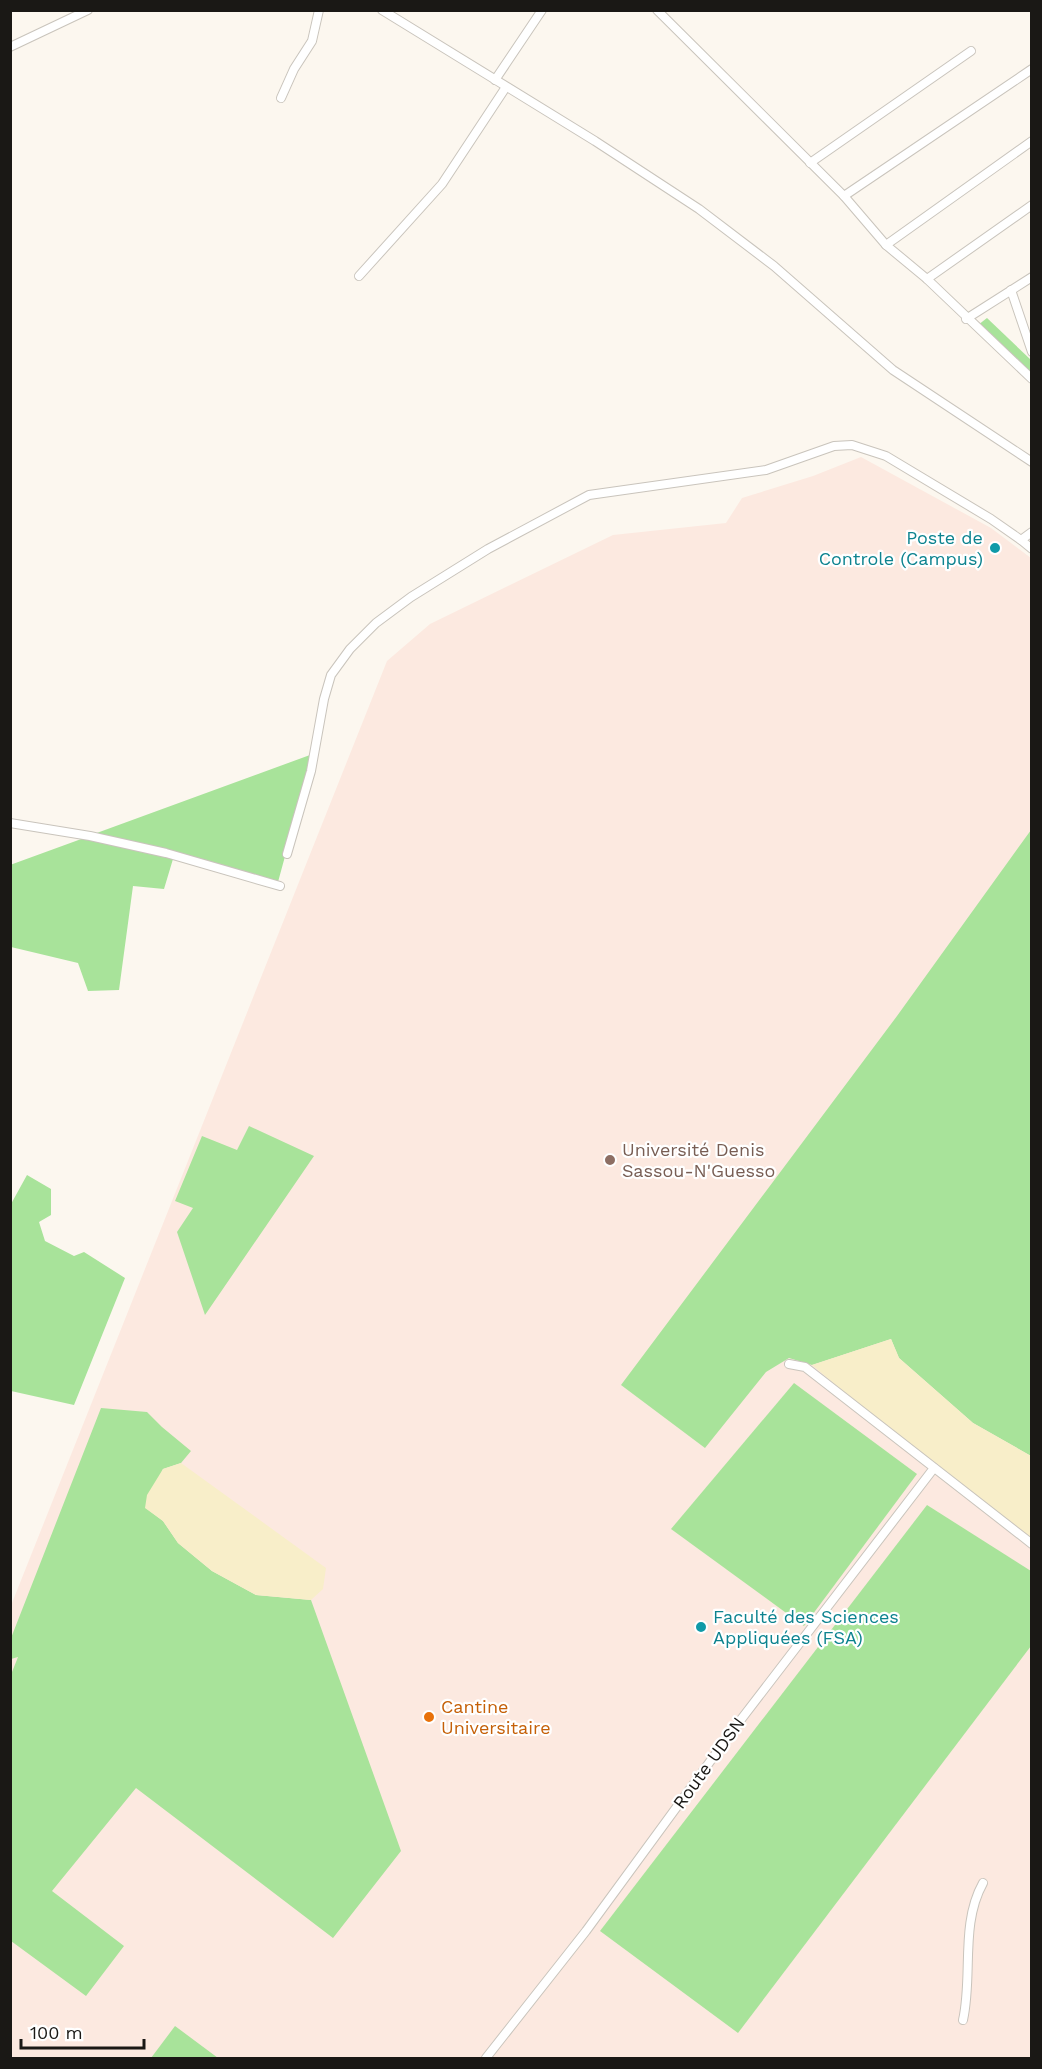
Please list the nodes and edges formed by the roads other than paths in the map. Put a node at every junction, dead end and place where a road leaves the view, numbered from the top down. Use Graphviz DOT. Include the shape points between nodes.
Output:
graph roads {
  1 [pos="88,10"];
  2 [pos="319,10"];
  3 [pos="382,10"];
  4 [pos="542,10"];
  5 [pos="657,10"];
  6 [pos="667,10"];
  7 [pos="673,24"];
  8 [pos="10,47"];
  9 [pos="971,51"];
  10 [pos="1032,69"];
  11 [pos="495,80"];
  12 [pos="506,87"];
  13 [pos="280,98"];
  14 [pos="1032,141"];
  15 [pos="810,163"];
  16 [pos="844,196"];
  17 [pos="1032,205"];
  18 [pos="886,245"];
  19 [pos="359,276"];
  20 [pos="1032,277"];
  21 [pos="927,279"];
  22 [pos="1011,290"];
  23 [pos="966,319"];
  24 [pos="1032,352"];
  25 [pos="1032,379"];
  26 [pos="1032,462"];
  27 [pos="1032,532"];
  28 [pos="1021,540"];
  29 [pos="1032,549"];
  30 [pos="10,823"];
  31 [pos="286,854"];
  32 [pos="280,886"];
  33 [pos="789,1364"];
  34 [pos="934,1468"];
  35 [pos="1032,1544"];
  36 [pos="983,1883"];
  37 [pos="963,2020"];
  38 [pos="486,2058"];
  1 -- 8 [label="street"];
  2 -- 13 [label="street" via="312,41"];
  3 -- 11 [label="street"];
  4 -- 11 [label="street"];
  5 -- 7 [label="street"];
  6 -- 7 [label="street"];
  7 -- 15 [label="street"];
  9 -- 15 [label="street"];
  10 -- 16 [label="street"];
  11 -- 12 [label="street"];
  12 -- 19 [label="street" via="442,184"];
  12 -- 26 [label="street" via="699,209 774,266 893,370"];
  14 -- 18 [label="street"];
  15 -- 16 [label="street"];
  16 -- 18 [label="street"];
  17 -- 21 [label="street"];
  18 -- 21 [label="street"];
  20 -- 22 [label="street"];
  21 -- 23 [label="street"];
  22 -- 23 [label="street"];
  22 -- 24 [label="street"];
  23 -- 25 [label="street"];
  27 -- 28 [label="street"];
  28 -- 29 [label="street"];
  28 -- 31 [label="street" via="886,456 852,445 834,446 766,470 589,495 488,549 411,597 350,649 331,675 326,691 308,782"];
  30 -- 32 [label="street" via="166,853"];
  33 -- 34 [label="street" via="805,1367"];
  34 -- 35 [label="street"];
  34 -- 38 [label="street, Route UDSN"];
  36 -- 37 [label="street" via="975,1897"];
}
